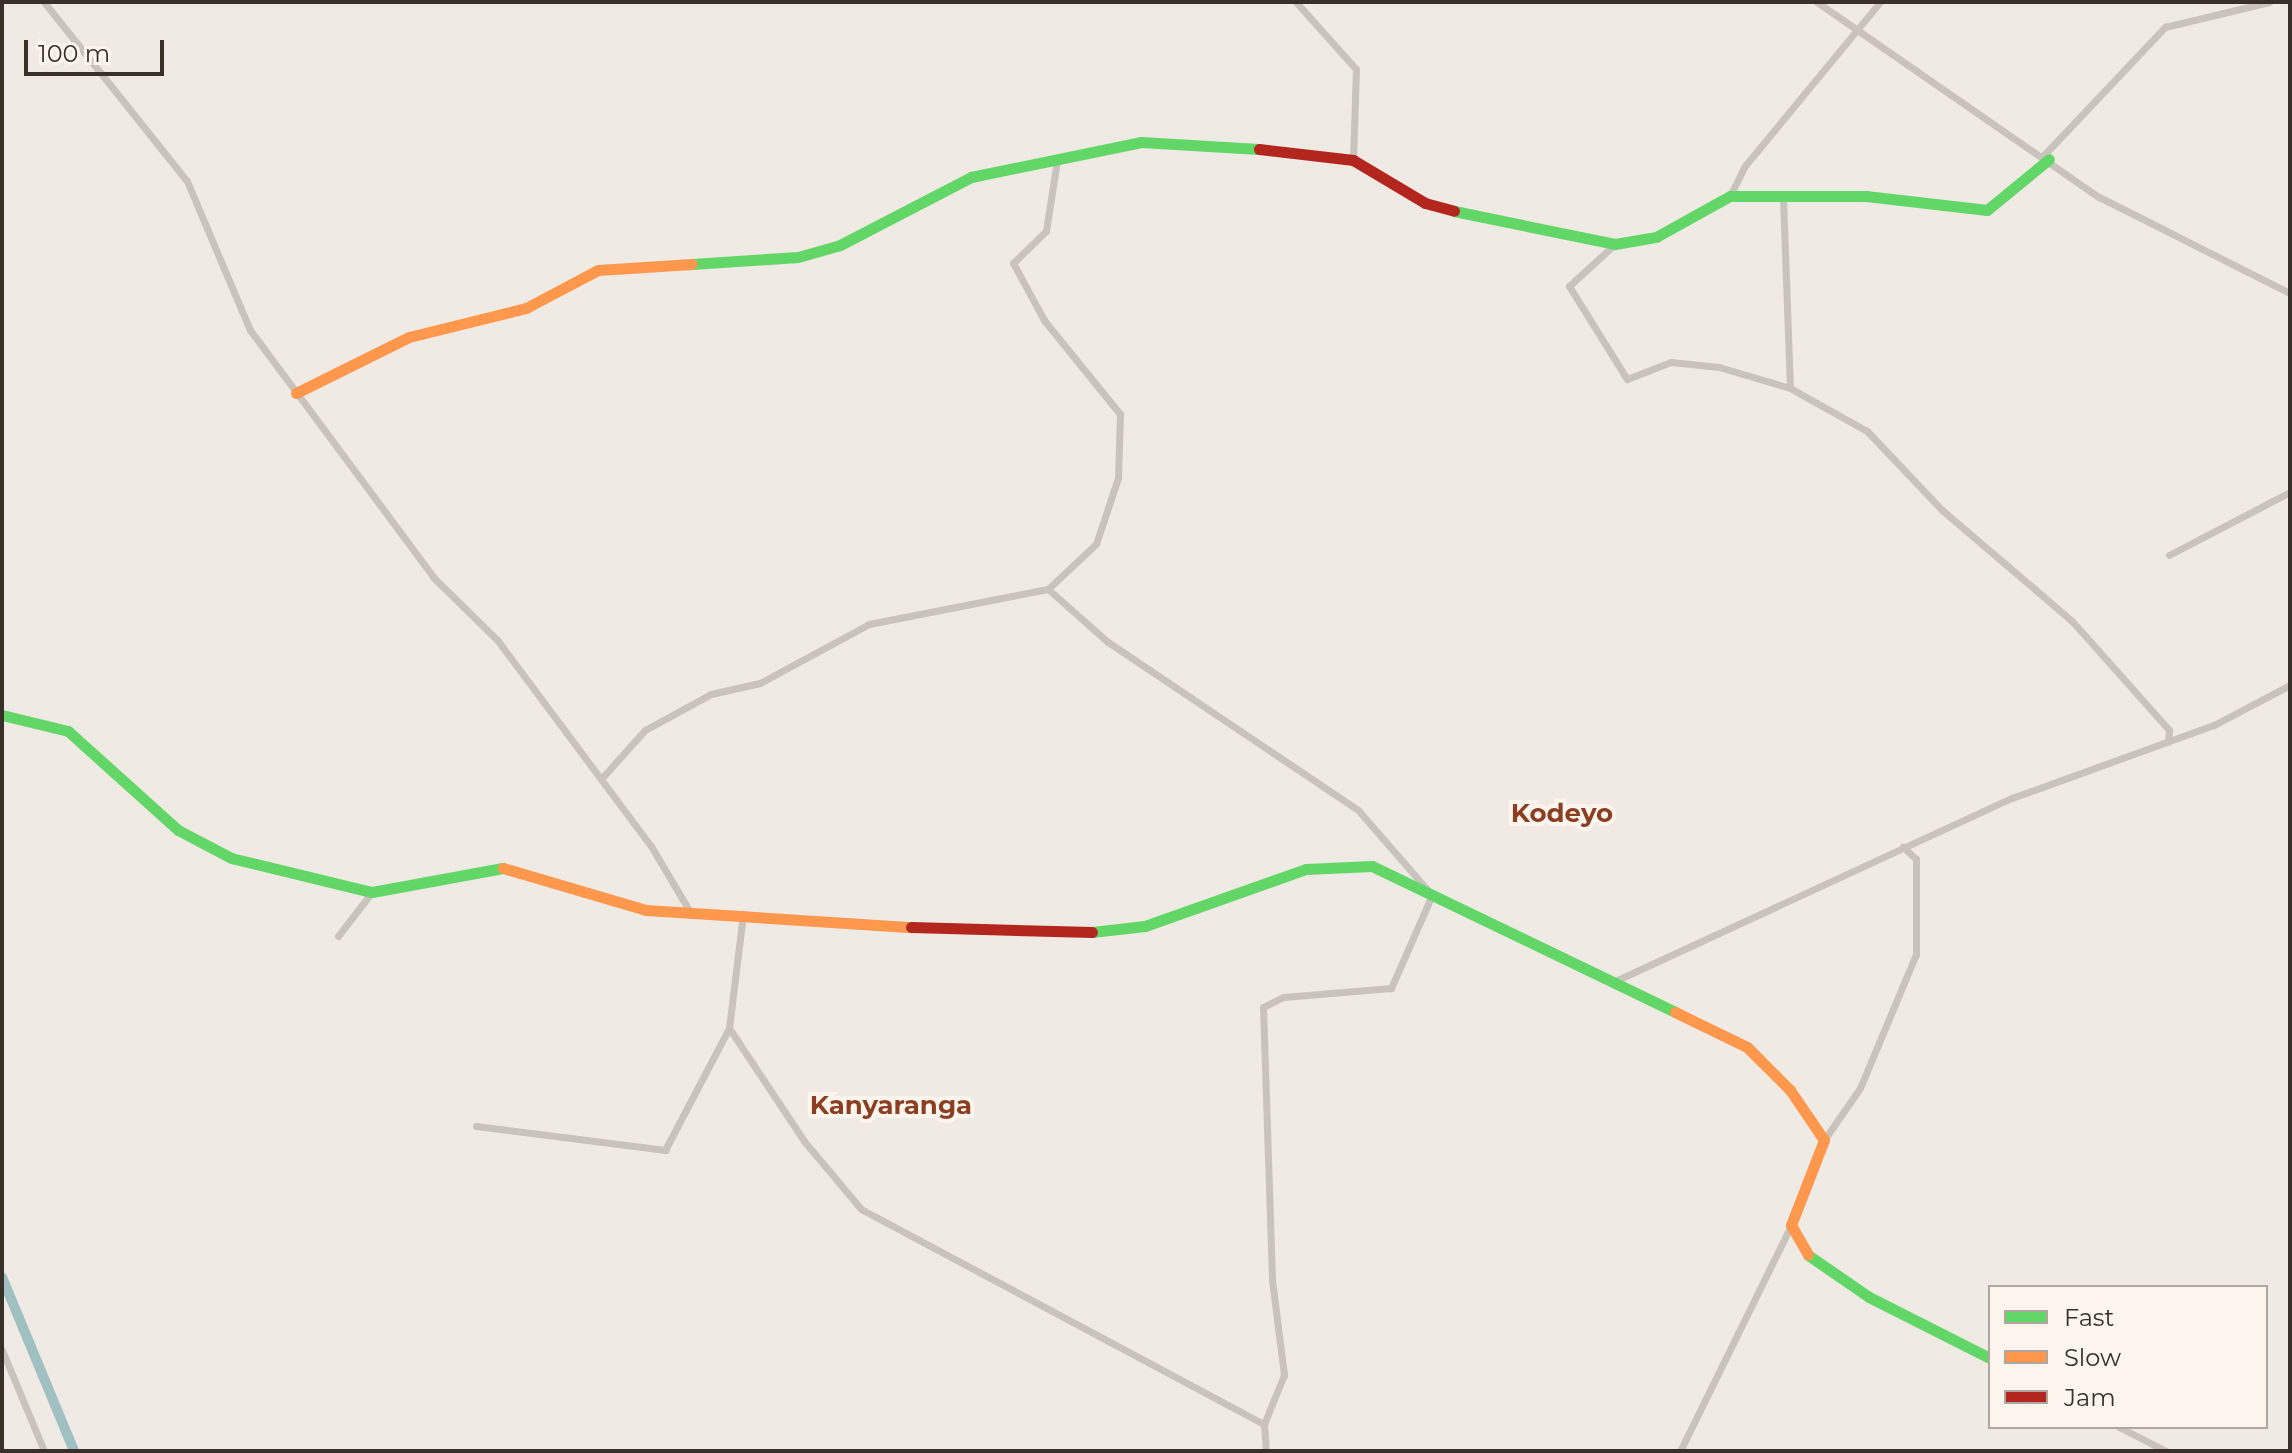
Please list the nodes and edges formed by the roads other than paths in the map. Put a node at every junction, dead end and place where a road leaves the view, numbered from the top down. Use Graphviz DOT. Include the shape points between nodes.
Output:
graph roads {
  1 [pos="44,2"];
  2 [pos="1296,2"];
  3 [pos="1817,2"];
  4 [pos="1880,2"];
  5 [pos="2269,2"];
  6 [pos="1856,29"];
  7 [pos="2046,157"];
  8 [pos="1057,160"];
  9 [pos="1353,160"];
  10 [pos="1730,196"];
  11 [pos="1783,198"];
  12 [pos="1615,244"];
  13 [pos="2290,293"];
  14 [pos="1790,388"];
  15 [pos="296,393"];
  16 [pos="2290,492"];
  17 [pos="2169,555"];
  18 [pos="1048,589"];
  19 [pos="2290,685"];
  20 [pos="2,715"];
  21 [pos="2168,742"];
  22 [pos="601,779"];
  23 [pos="1903,847"];
  24 [pos="372,892"];
  25 [pos="1432,895"];
  26 [pos="690,912"];
  27 [pos="743,914"];
  28 [pos="338,936"];
  29 [pos="1607,984"];
  30 [pos="729,1028"];
  31 [pos="476,1126"];
  32 [pos="1824,1140"];
  33 [pos="1791,1225"];
  34 [pos="2,1350"];
  35 [pos="1988,1357"];
  36 [pos="1264,1424"];
  37 [pos="2123,1429"];
  38 [pos="44,1451"];
  39 [pos="1266,1451"];
  40 [pos="1680,1451"];
  41 [pos="2166,1451"];
  1 -- 15 [label="street" via="187,181 233,297"];
  2 -- 9 [label="street" via="1356,69"];
  3 -- 6 [label="street"];
  4 -- 6 [label="street"];
  5 -- 7 [label="street" via="2165,27"];
  6 -- 7 [label="street"];
  6 -- 10 [label="street" via="1744,167"];
  7 -- 11 [label="street" via="1987,210 1866,196"];
  7 -- 13 [label="street" via="2150,227"];
  8 -- 9 [label="street" via="1141,142"];
  8 -- 15 [label="street" via="971,177 840,245 798,257 598,270 526,308 409,337"];
  8 -- 18 [label="street" via="1046,231 1013,263 1044,320 1120,414 1123,431 1096,544"];
  9 -- 12 [label="street" via="1425,203 1535,233"];
  10 -- 11 [label="street"];
  10 -- 12 [label="street" via="1656,237"];
  11 -- 14 [label="street"];
  12 -- 14 [label="street" via="1569,286 1627,379 1689,361"];
  14 -- 21 [label="street" via="1867,431 1942,510 2072,621 2169,730"];
  15 -- 22 [label="street" via="434,578 498,641"];
  16 -- 17 [label="street"];
  18 -- 22 [label="street" via="869,624 760,683 711,694 645,730"];
  18 -- 25 [label="street" via="1108,642 1358,810"];
  19 -- 21 [label="street"];
  20 -- 24 [label="street" via="68,731 178,830 217,852"];
  21 -- 23 [label="street"];
  22 -- 26 [label="street"];
  23 -- 29 [label="street"];
  23 -- 32 [label="street" via="1916,859 1916,954 1860,1088"];
  24 -- 26 [label="street" via="499,867 646,910"];
  24 -- 28 [label="street"];
  25 -- 27 [label="street" via="1372,866 1306,869 1145,926 1054,936"];
  25 -- 29 [label="street"];
  25 -- 36 [label="street" via="1391,988 1283,997 1263,1007 1271,1266 1284,1375"];
  26 -- 27 [label="street"];
  27 -- 30 [label="street"];
  29 -- 32 [label="street" via="1747,1047"];
  30 -- 31 [label="street" via="665,1150"];
  30 -- 36 [label="street" via="804,1141 861,1209"];
  32 -- 33 [label="street"];
  33 -- 35 [label="street" via="1801,1250 1869,1297"];
  33 -- 40 [label="street"];
  34 -- 38 [label="street"];
  36 -- 39 [label="street"];
  37 -- 41 [label="street"];
}
